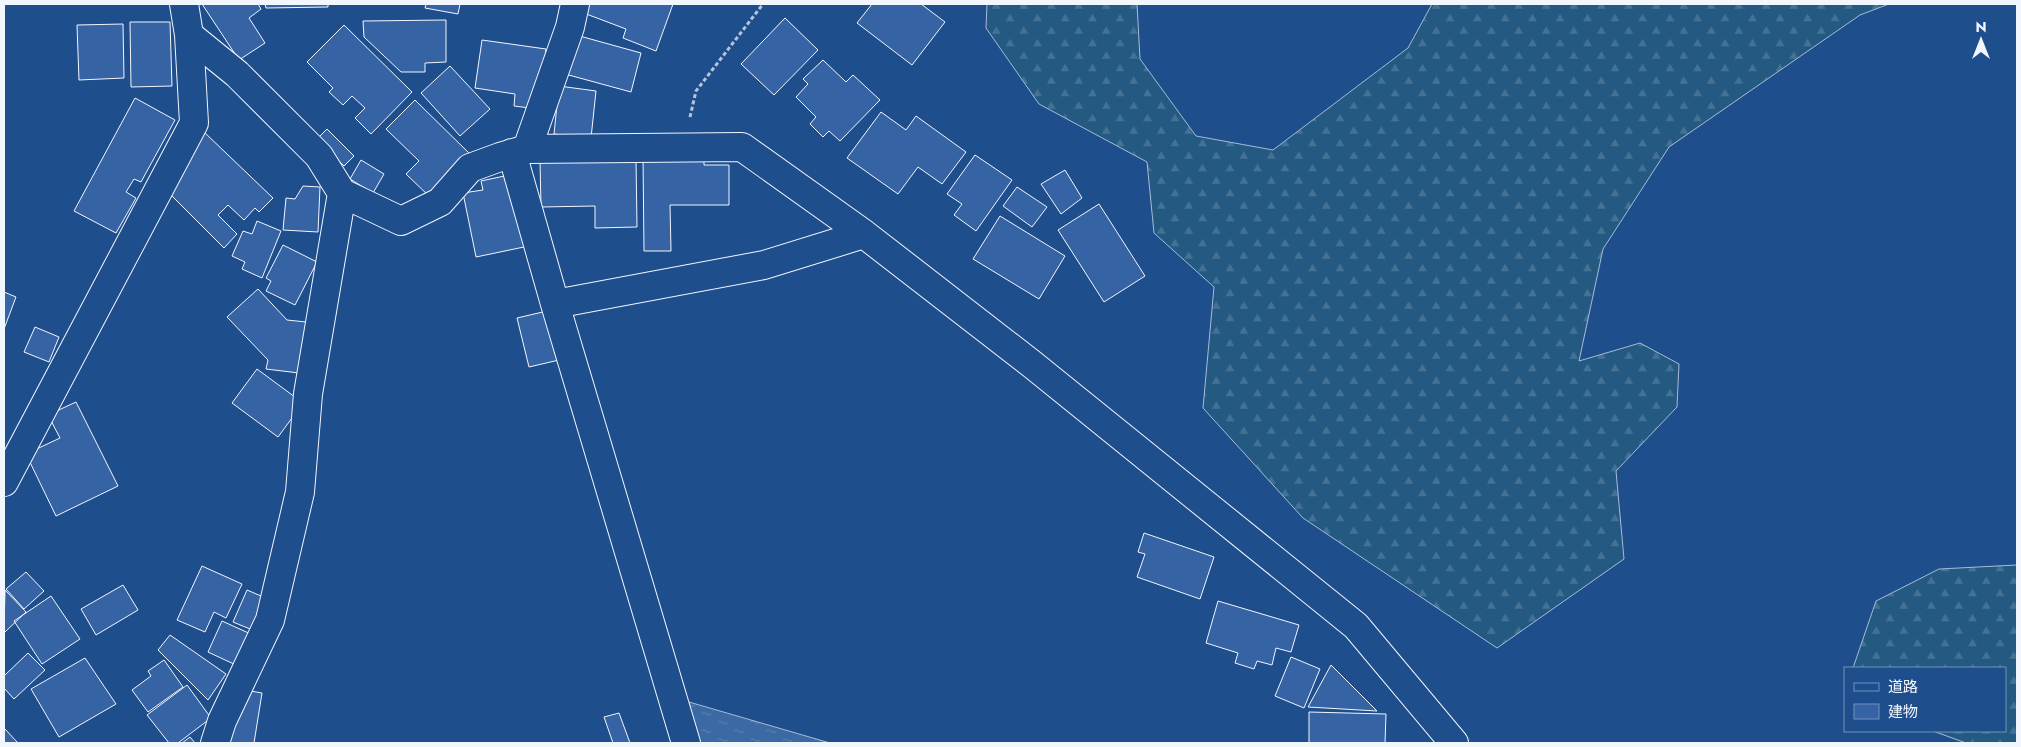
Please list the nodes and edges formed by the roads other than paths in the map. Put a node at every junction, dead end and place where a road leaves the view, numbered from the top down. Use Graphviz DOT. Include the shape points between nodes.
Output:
graph roads {
  1 [pos="184,4"];
  2 [pos="576,4"];
  3 [pos="189,35"];
  4 [pos="520,151"];
  5 [pos="342,193"];
  6 [pos="864,234"];
  7 [pos="555,304"];
  8 [pos="4,482"];
  9 [pos="215,743"];
  10 [pos="686,743"];
  11 [pos="1454,743"];
  1 -- 3 [label="street"];
  2 -- 4 [label="street"];
  3 -- 5 [label="street" via="237,74 319,156"];
  3 -- 8 [label="street" via="194,123"];
  4 -- 5 [label="street" via="470,168 440,202 401,221"];
  4 -- 6 [label="street" via="742,147"];
  4 -- 7 [label="street"];
  5 -- 9 [label="street" via="308,394 300,492 277,592 270,620 222,721"];
  6 -- 7 [label="street" via="764,265"];
  6 -- 11 [label="street" via="1033,365 1356,626"];
  7 -- 10 [label="street"];
}
